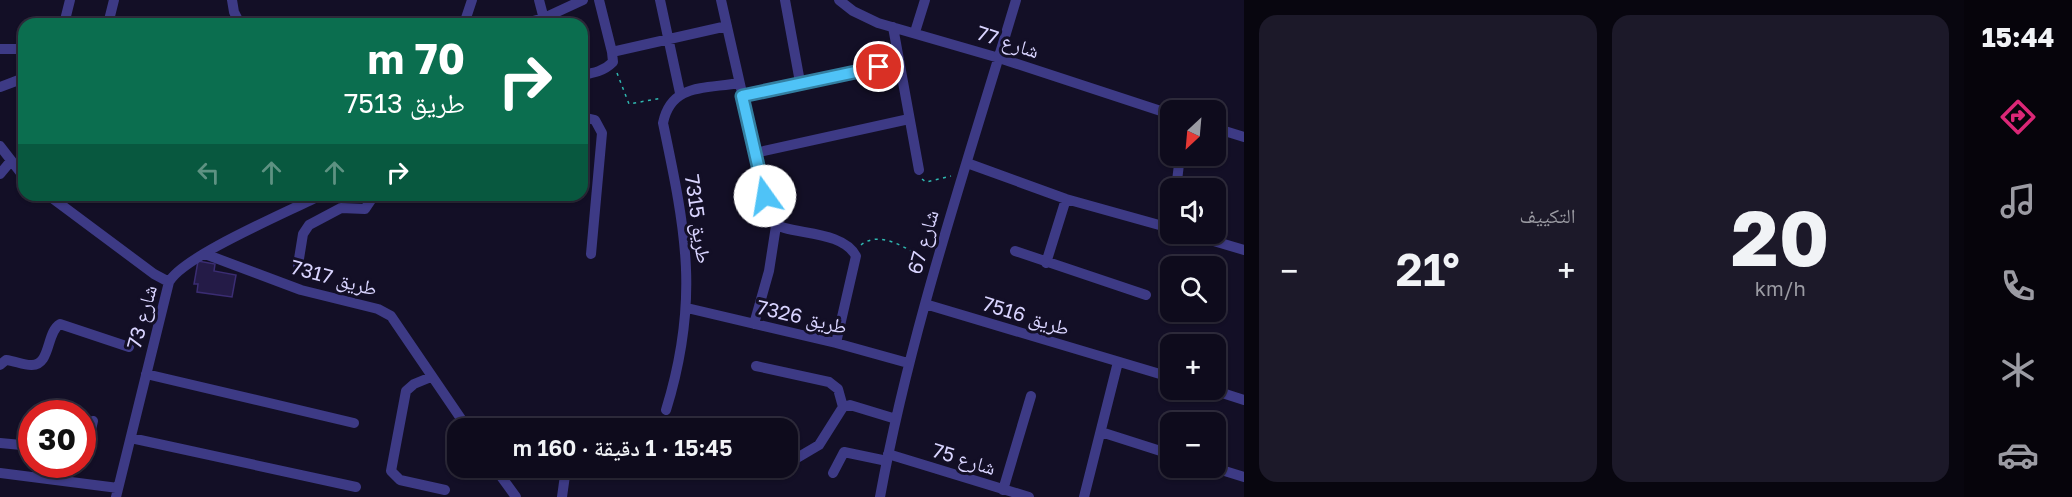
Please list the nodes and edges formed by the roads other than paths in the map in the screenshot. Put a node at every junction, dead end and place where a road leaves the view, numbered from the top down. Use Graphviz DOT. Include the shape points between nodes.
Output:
graph roads {
  1 [pos="70,0"];
  2 [pos="114,0"];
  3 [pos="232,0"];
  4 [pos="472,0"];
  5 [pos="539,0"];
  6 [pos="583,0"];
  7 [pos="599,0"];
  8 [pos="660,0"];
  9 [pos="721,0"];
  10 [pos="785,0"];
  11 [pos="839,0"];
  12 [pos="925,0"];
  13 [pos="1016,0"];
  14 [pos="66,18"];
  15 [pos="110,18"];
  16 [pos="238,18"];
  17 [pos="466,18"];
  18 [pos="543,18"];
  19 [pos="550,18"];
  20 [pos="727,26"];
  21 [pos="893,27"];
  22 [pos="915,32"];
  23 [pos="668,39"];
  24 [pos="0,49"];
  25 [pos="18,50"];
  26 [pos="612,57"];
  27 [pos="999,58"];
  28 [pos="898,63"];
  29 [pos="588,74"];
  30 [pos="18,80"];
  31 [pos="800,82"];
  32 [pos="740,83"];
  33 [pos="0,87"];
  34 [pos="676,96"];
  35 [pos="742,96"];
  36 [pos="1160,111"];
  37 [pos="588,118"];
  38 [pos="909,120"];
  39 [pos="1226,131"];
  40 [pos="1244,137"];
  41 [pos="0,146"];
  42 [pos="755,153"];
  43 [pos="10,162"];
  44 [pos="965,168"];
  45 [pos="919,170"];
  46 [pos="18,171"];
  47 [pos="0,174"];
  48 [pos="1066,199"];
  49 [pos="56,201"];
  50 [pos="309,201"];
  51 [pos="370,201"];
  52 [pos="1160,225"];
  53 [pos="776,226"];
  54 [pos="1224,244"];
  55 [pos="1244,250"];
  56 [pos="1016,251"];
  57 [pos="205,254"];
  58 [pos="591,254"];
  59 [pos="1046,263"];
  60 [pos="298,265"];
  61 [pos="169,282"];
  62 [pos="1146,295"];
  63 [pos="925,304"];
  64 [pos="687,308"];
  65 [pos="754,324"];
  66 [pos="836,343"];
  67 [pos="129,347"];
  68 [pos="1118,362"];
  69 [pos="908,363"];
  70 [pos="0,365"];
  71 [pos="756,366"];
  72 [pos="146,374"];
  73 [pos="1160,374"];
  74 [pos="431,377"];
  75 [pos="1226,394"];
  76 [pos="1030,396"];
  77 [pos="1244,400"];
  78 [pos="843,407"];
  79 [pos="666,411"];
  80 [pos="460,418"];
  81 [pos="896,419"];
  82 [pos="354,423"];
  83 [pos="1101,432"];
  84 [pos="130,438"];
  85 [pos="0,442"];
  86 [pos="18,444"];
  87 [pos="1160,451"];
  88 [pos="798,457"];
  89 [pos="887,458"];
  90 [pos="1226,471"];
  91 [pos="0,473"];
  92 [pos="833,473"];
  93 [pos="1244,477"];
  94 [pos="502,478"];
  95 [pos="565,478"];
  96 [pos="356,487"];
  97 [pos="446,490"];
  98 [pos="1003,490"];
  99 [pos="117,493"];
  100 [pos="516,497"];
  101 [pos="562,497"];
  102 [pos="880,497"];
  103 [pos="1029,497"];
  104 [pos="1084,497"];
  1 -- 14 [label="street"];
  2 -- 15 [label="street"];
  3 -- 16 [label="street"];
  4 -- 17 [label="street"];
  5 -- 18 [label="street"];
  6 -- 19 [label="street"];
  7 -- 26 [label="street"];
  8 -- 23 [label="street, طريق 7315"];
  9 -- 20 [label="street"];
  10 -- 31 [label="street"];
  11 -- 21 [label="street, شارع 77" via="861,16"];
  12 -- 22 [label="street"];
  13 -- 27 [label="street, شارع 67"];
  20 -- 23 [label="street"];
  20 -- 32 [label="street"];
  21 -- 22 [label="street, شارع 77"];
  21 -- 28 [label="street"];
  22 -- 27 [label="street, شارع 77"];
  23 -- 26 [label="street"];
  23 -- 34 [label="street, طريق 7315"];
  24 -- 25 [label="street"];
  26 -- 29 [label="street" via="602,71"];
  27 -- 36 [label="street, شارع 77"];
  27 -- 44 [label="street, شارع 67"];
  28 -- 31 [label="street"];
  28 -- 38 [label="street"];
  30 -- 33 [label="street"];
  31 -- 35 [label="street"];
  32 -- 34 [label="street"];
  32 -- 35 [label="street"];
  34 -- 64 [label="street, طريق 7315" via="666,108 663,123 686,237"];
  35 -- 42 [label="street"];
  37 -- 58 [label="street" via="595,120 602,133"];
  38 -- 42 [label="street"];
  38 -- 45 [label="street"];
  39 -- 40 [label="street"];
  41 -- 43 [label="street"];
  42 -- 53 [label="street" via="770,218"];
  43 -- 46 [label="street"];
  43 -- 47 [label="street"];
  44 -- 48 [label="street"];
  44 -- 63 [label="street, شارع 67"];
  48 -- 52 [label="street"];
  48 -- 59 [label="street"];
  49 -- 61 [label="street"];
  50 -- 57 [label="street, شارع 73"];
  51 -- 60 [label="street" via="365,209 341,208 309,225 303,234"];
  53 -- 65 [label="street" via="769,271"];
  53 -- 66 [label="street" via="825,237 853,252 856,261"];
  54 -- 55 [label="street"];
  56 -- 59 [label="street"];
  57 -- 61 [label="street, شارع 73" via="178,270"];
  57 -- 74 [label="street, طريق 7317" via="301,290 385,312 396,321"];
  59 -- 62 [label="street"];
  61 -- 72 [label="street, شارع 73"];
  63 -- 68 [label="street, طريق 7516"];
  63 -- 69 [label="street, شارع 67"];
  64 -- 65 [label="street, طريق 7326"];
  64 -- 79 [label="street, طريق 7315" via="679,363"];
  65 -- 66 [label="street, طريق 7326"];
  66 -- 69 [label="street, طريق 7326"];
  67 -- 70 [label="street" via="60,324 53,330 38,364 6,360"];
  68 -- 73 [label="street, طريق 7516"];
  68 -- 83 [label="street"];
  69 -- 81 [label="street, شارع 67"];
  71 -- 78 [label="street" via="829,382 838,389"];
  72 -- 82 [label="street"];
  72 -- 84 [label="street, شارع 73"];
  74 -- 80 [label="street, طريق 7317"];
  74 -- 97 [label="street" via="406,391 391,471 400,480"];
  75 -- 77 [label="street"];
  76 -- 98 [label="street"];
  78 -- 81 [label="street" via="850,405"];
  78 -- 88 [label="street" via="819,446"];
  81 -- 89 [label="street, شارع 67"];
  83 -- 87 [label="street"];
  83 -- 104 [label="street"];
  84 -- 96 [label="street"];
  84 -- 99 [label="street, شارع 73"];
  85 -- 86 [label="street"];
  89 -- 92 [label="street, شارع 75" via="844,452"];
  89 -- 98 [label="street, شارع 75"];
  89 -- 102 [label="street, شارع 67"];
  90 -- 93 [label="street"];
  91 -- 99 [label="street"];
  94 -- 100 [label="street"];
  95 -- 101 [label="street"];
  98 -- 103 [label="street, شارع 75"];
}
